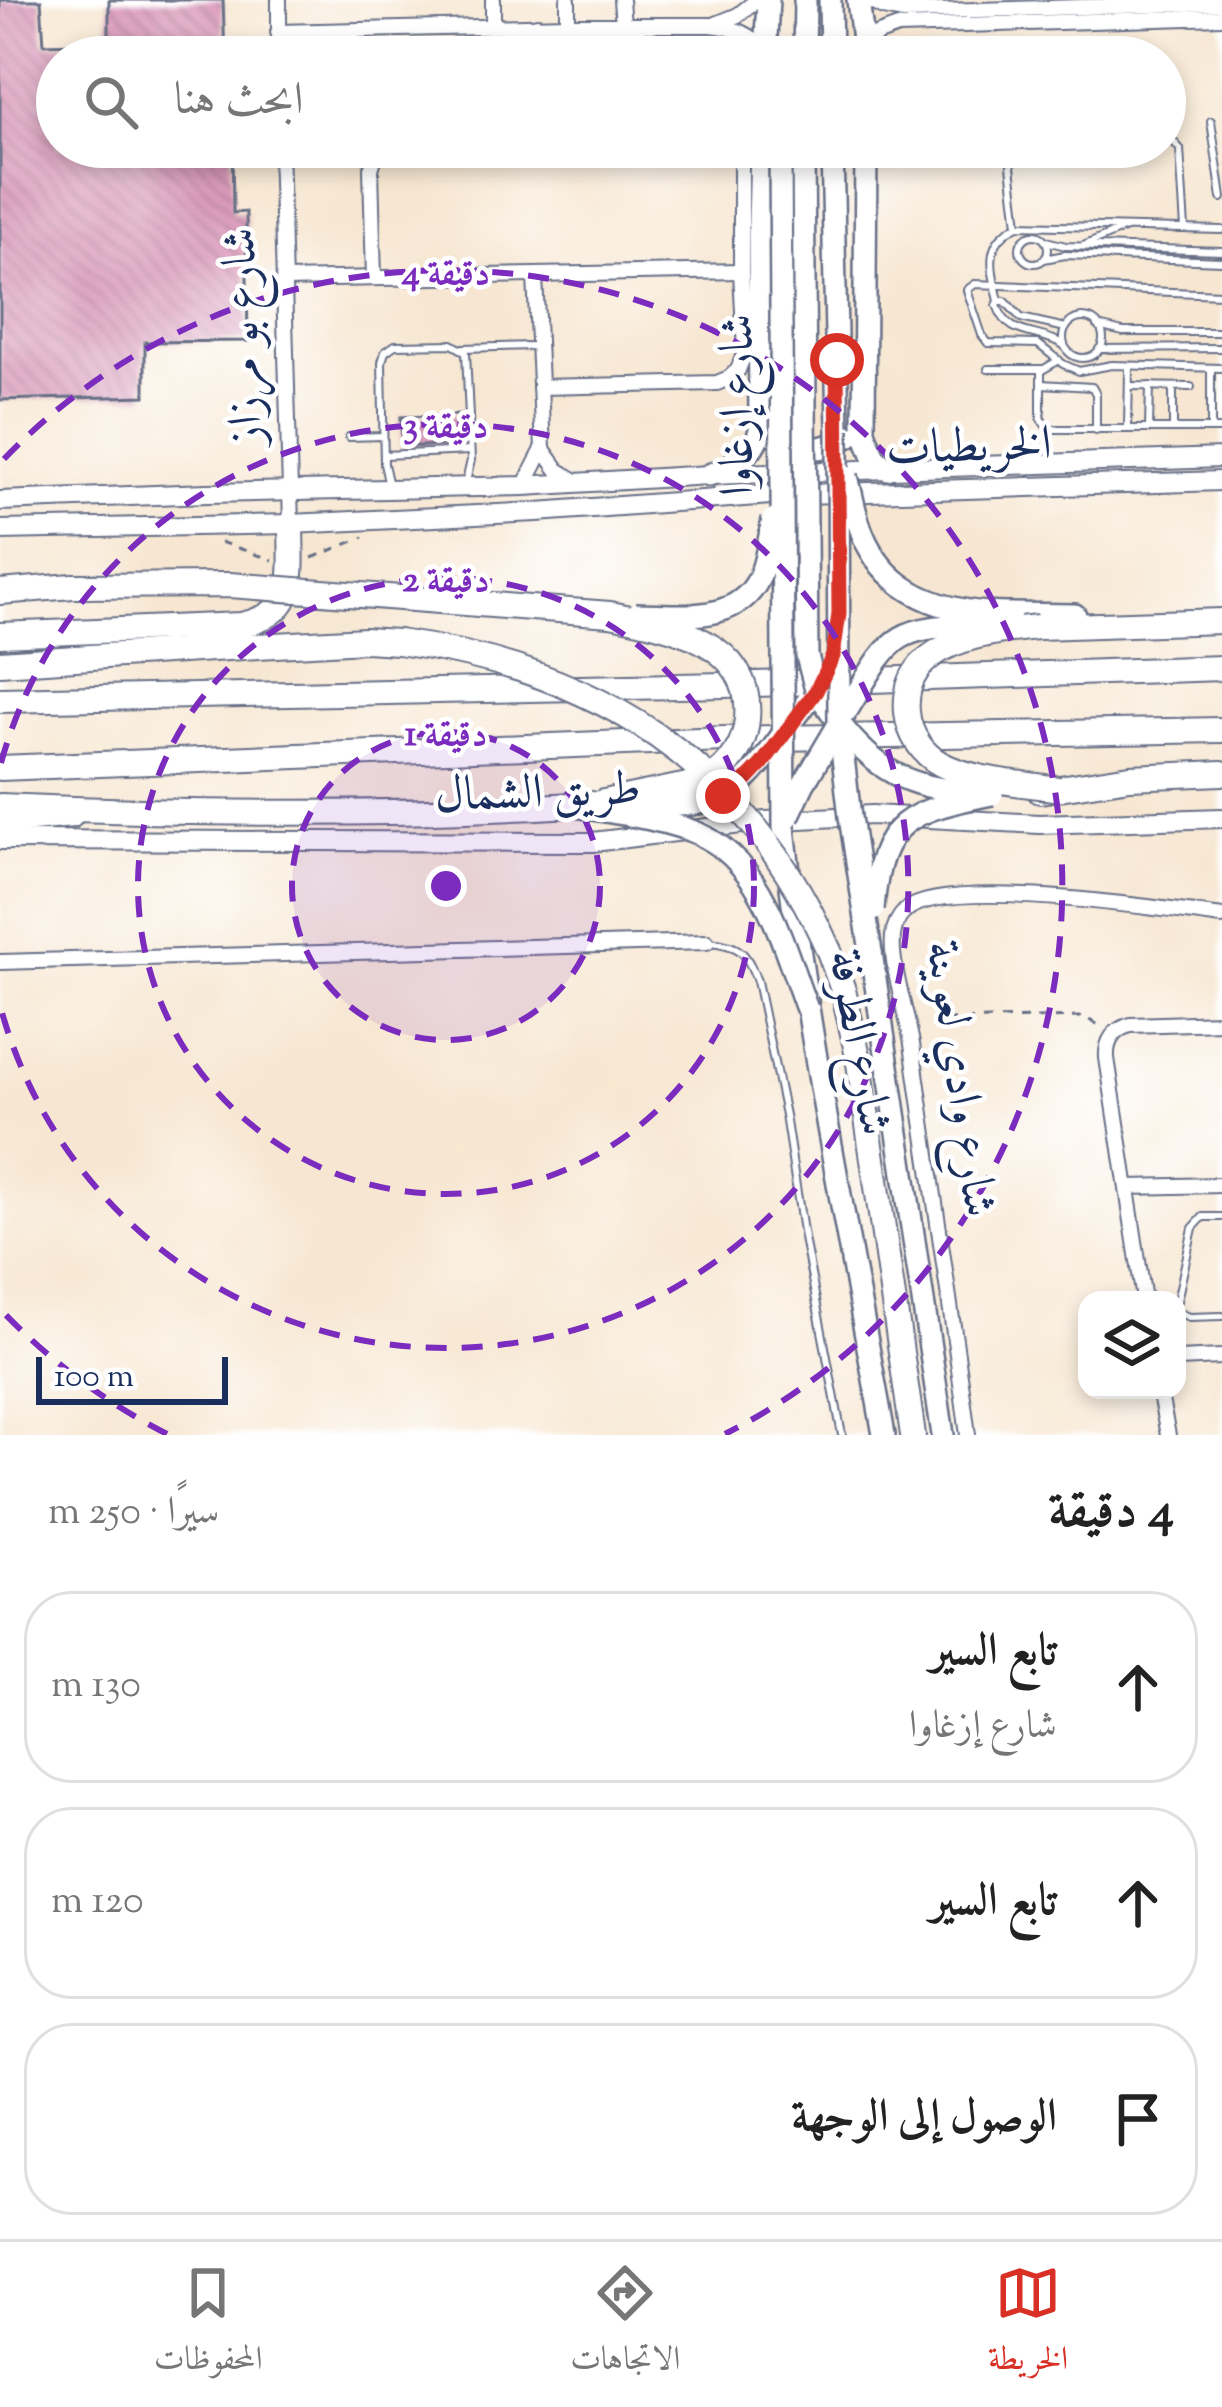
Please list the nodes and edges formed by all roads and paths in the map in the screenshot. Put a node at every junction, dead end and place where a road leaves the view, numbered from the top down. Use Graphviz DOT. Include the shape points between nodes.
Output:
graph roads {
  1 [pos="279,0"];
  2 [pos="493,0"];
  3 [pos="568,0"];
  4 [pos="621,0"];
  5 [pos="757,0"];
  6 [pos="768,0"];
  7 [pos="778,0"];
  8 [pos="805,0"];
  9 [pos="830,0"];
  10 [pos="857,0"];
  11 [pos="867,0"];
  12 [pos="1222,3"];
  13 [pos="1057,10"];
  14 [pos="1222,17"];
  15 [pos="928,18"];
  16 [pos="537,25"];
  17 [pos="568,25"];
  18 [pos="623,25"];
  19 [pos="711,25"];
  20 [pos="494,26"];
  21 [pos="278,32"];
  22 [pos="278,36"];
  23 [pos="537,36"];
  24 [pos="745,36"];
  25 [pos="769,36"];
  26 [pos="773,36"];
  27 [pos="804,36"];
  28 [pos="831,36"];
  29 [pos="861,36"];
  30 [pos="875,36"];
  31 [pos="1210,121"];
  32 [pos="280,168"];
  33 [pos="371,168"];
  34 [pos="741,168"];
  35 [pos="760,168"];
  36 [pos="780,168"];
  37 [pos="803,168"];
  38 [pos="832,168"];
  39 [pos="866,168"];
  40 [pos="1011,168"];
  41 [pos="1181,168"];
  42 [pos="1222,199"];
  43 [pos="1018,225"];
  44 [pos="1130,227"];
  45 [pos="1185,229"];
  46 [pos="1222,230"];
  47 [pos="1046,241"];
  48 [pos="1081,247"];
  49 [pos="1222,251"];
  50 [pos="1044,259"];
  51 [pos="1222,261"];
  52 [pos="741,271"];
  53 [pos="535,276"];
  54 [pos="374,278"];
  55 [pos="283,280"];
  56 [pos="995,285"];
  57 [pos="1222,294"];
  58 [pos="999,301"];
  59 [pos="1098,326"];
  60 [pos="1066,328"];
  61 [pos="1222,332"];
  62 [pos="1064,345"];
  63 [pos="538,346"];
  64 [pos="1184,347"];
  65 [pos="1222,347"];
  66 [pos="463,348"];
  67 [pos="1099,349"];
  68 [pos="1059,360"];
  69 [pos="1129,368"];
  70 [pos="1184,368"];
  71 [pos="1211,368"];
  72 [pos="1222,368"];
  73 [pos="988,369"];
  74 [pos="1040,370"];
  75 [pos="1041,384"];
  76 [pos="1129,386"];
  77 [pos="1150,386"];
  78 [pos="1211,386"];
  79 [pos="539,387"];
  80 [pos="1173,387"];
  81 [pos="1191,387"];
  82 [pos="1222,387"];
  83 [pos="760,414"];
  84 [pos="865,415"];
  85 [pos="1149,428"];
  86 [pos="838,429"];
  87 [pos="1128,429"];
  88 [pos="1173,429"];
  89 [pos="1211,429"];
  90 [pos="1096,430"];
  91 [pos="1222,430"];
  92 [pos="349,436"];
  93 [pos="383,436"];
  94 [pos="543,449"];
  95 [pos="470,452"];
  96 [pos="384,455"];
  97 [pos="1222,458"];
  98 [pos="888,469"];
  99 [pos="709,475"];
  100 [pos="782,478"];
  101 [pos="1222,481"];
  102 [pos="580,483"];
  103 [pos="465,486"];
  104 [pos="524,486"];
  105 [pos="391,489"];
  106 [pos="290,491"];
  107 [pos="0,501"];
  108 [pos="291,524"];
  109 [pos="0,530"];
  110 [pos="8,590"];
  111 [pos="610,614"];
  112 [pos="839,614"];
  113 [pos="1108,621"];
  114 [pos="1222,621"];
  115 [pos="1038,627"];
  116 [pos="0,635"];
  117 [pos="784,662"];
  118 [pos="0,663"];
  119 [pos="1222,668"];
  120 [pos="816,691"];
  121 [pos="0,700"];
  122 [pos="839,724"];
  123 [pos="1222,730"];
  124 [pos="783,734"];
  125 [pos="0,768"];
  126 [pos="1222,773"];
  127 [pos="1059,789"];
  128 [pos="992,794"];
  129 [pos="598,803"];
  130 [pos="570,805"];
  131 [pos="0,806"];
  132 [pos="145,813"];
  133 [pos="1218,816"];
  134 [pos="0,825"];
  135 [pos="784,828"];
  136 [pos="0,840"];
  137 [pos="1222,916"];
  138 [pos="706,942"];
  139 [pos="871,952"];
  140 [pos="0,962"];
  141 [pos="808,1009"];
  142 [pos="946,1020"];
  143 [pos="1222,1022"];
  144 [pos="1110,1039"];
  145 [pos="1222,1185"];
  146 [pos="1126,1187"];
  147 [pos="1222,1217"];
  148 [pos="1143,1291"];
  149 [pos="1179,1291"];
  150 [pos="1186,1316"];
  151 [pos="1222,1316"];
  152 [pos="1222,1357"];
  153 [pos="1186,1359"];
  154 [pos="1161,1399"];
  155 [pos="842,1435"];
  156 [pos="884,1435"];
  157 [pos="913,1435"];
  158 [pos="943,1435"];
  159 [pos="968,1435"];
  160 [pos="1168,1435"];
  1 -- 21 [label="street"];
  2 -- 20 [label="street"];
  3 -- 17 [label="street"];
  4 -- 18 [label="street"];
  5 -- 19 [label="street"];
  6 -- 25 [label="main road"];
  7 -- 26 [label="main road"];
  8 -- 27 [label="main road"];
  9 -- 28 [label="main road"];
  10 -- 29 [label="main road"];
  11 -- 15 [label="street"];
  12 -- 13 [label="street"];
  13 -- 14 [label="street"];
  13 -- 15 [label="street"];
  15 -- 30 [label="street"];
  16 -- 17 [label="street"];
  16 -- 20 [label="street"];
  16 -- 23 [label="street"];
  17 -- 18 [label="street"];
  18 -- 19 [label="street"];
  19 -- 24 [label="street"];
  20 -- 21 [label="street"];
  21 -- 22 [label="street"];
  31 -- 42 [label="lane"];
  32 -- 55 [label="street, شارع بو مرزاز"];
  33 -- 54 [label="street"];
  34 -- 52 [label="street"];
  35 -- 83 [label="main road"];
  36 -- 100 [label="main road, شارع إزغاوا, bridge"];
  37 -- 120 [label="main road, bridge" via="807,656"];
  38 -- 86 [label="main road, شارع إزغاوا"];
  39 -- 84 [label="main road"];
  40 -- 43 [label="lane"];
  41 -- 45 [label="lane"];
  43 -- 44 [label="lane"];
  43 -- 56 [label="lane" via="994,249"];
  44 -- 45 [label="lane"];
  44 -- 48 [label="lane"];
  45 -- 46 [label="lane"];
  47 -- 48 [label="lane"];
  47 -- 50 [label="lane"];
  47 -- 50 [label="lane" via="1033,235 1020,248 1030,263"];
  48 -- 49 [label="lane"];
  50 -- 51 [label="lane"];
  52 -- 53 [label="street"];
  52 -- 79 [label="street" via="745,352 729,378"];
  53 -- 54 [label="street"];
  53 -- 63 [label="street"];
  54 -- 55 [label="street"];
  55 -- 106 [label="street, شارع بو مرزاز"];
  56 -- 57 [label="lane"];
  56 -- 58 [label="lane"];
  56 -- 68 [label="lane" via="968,290 984,339 1038,344"];
  58 -- 60 [label="lane" via="1021,318"];
  58 -- 62 [label="lane" via="1009,326"];
  59 -- 60 [label="lane" via="1082,318"];
  59 -- 61 [label="lane"];
  59 -- 67 [label="lane"];
  60 -- 62 [label="lane"];
  62 -- 67 [label="lane" via="1083,358"];
  63 -- 66 [label="lane"];
  63 -- 79 [label="street"];
  64 -- 65 [label="lane"];
  64 -- 67 [label="lane"];
  64 -- 70 [label="lane"];
  66 -- 93 [label="lane" via="395,345 385,352"];
  66 -- 95 [label="lane"];
  68 -- 69 [label="lane" via="1079,371"];
  68 -- 74 [label="lane"];
  69 -- 70 [label="lane"];
  69 -- 76 [label="lane"];
  70 -- 71 [label="lane"];
  71 -- 72 [label="lane"];
  71 -- 78 [label="lane"];
  73 -- 74 [label="lane"];
  74 -- 75 [label="lane"];
  75 -- 90 [label="lane" via="1092,387"];
  75 -- 90 [label="lane" via="1044,427"];
  76 -- 77 [label="lane"];
  76 -- 87 [label="lane"];
  77 -- 80 [label="lane"];
  77 -- 85 [label="lane"];
  78 -- 82 [label="lane"];
  78 -- 89 [label="lane"];
  79 -- 94 [label="street"];
  80 -- 81 [label="lane"];
  80 -- 88 [label="lane"];
  83 -- 84 [label="main road" via="781,442 810,449 847,438"];
  83 -- 99 [label="main road" via="753,448"];
  84 -- 98 [label="main road" via="869,449"];
  85 -- 87 [label="lane"];
  85 -- 88 [label="lane"];
  86 -- 112 [label="main road, شارع إزغاوا, bridge"];
  86 -- 113 [label="main road, bridge" via="866,542 907,589 968,612"];
  87 -- 90 [label="lane"];
  88 -- 89 [label="lane"];
  89 -- 91 [label="lane"];
  92 -- 93 [label="lane"];
  93 -- 96 [label="lane"];
  94 -- 102 [label="street"];
  94 -- 104 [label="street"];
  95 -- 96 [label="lane"];
  95 -- 103 [label="lane"];
  96 -- 105 [label="lane"];
  97 -- 98 [label="main road, الخريطيات"];
  98 -- 99 [label="main road, الخريطيات"];
  99 -- 102 [label="main road, الخريطيات"];
  100 -- 111 [label="main road, bridge" via="762,572 742,601 711,614"];
  100 -- 117 [label="main road, شارع إزغاوا, bridge"];
  101 -- 108 [label="main road, الخريطيات" via="791,494"];
  102 -- 104 [label="main road, الخريطيات"];
  103 -- 104 [label="main road, الخريطيات"];
  103 -- 105 [label="main road, الخريطيات"];
  105 -- 106 [label="main road, الخريطيات"];
  106 -- 107 [label="main road, الخريطيات"];
  106 -- 108 [label="street, شارع بو مرزاز"];
  108 -- 109 [label="main road, الخريطيات"];
  108 -- 116 [label="highway" via="288,590 267,618"];
  110 -- 111 [label="highway, bridge" via="230,585"];
  111 -- 129 [label="highway, bridge" via="712,647 739,677 748,715 741,747 708,781"];
  112 -- 120 [label="main road, bridge" via="833,656"];
  112 -- 122 [label="main road, شارع إزغاوا, bridge"];
  113 -- 114 [label="highway"];
  113 -- 115 [label="highway"];
  115 -- 122 [label="main road, bridge" via="910,632 884,652"];
  115 -- 127 [label="highway, bridge" via="975,635 935,653 911,682 908,717 919,745 946,766"];
  117 -- 124 [label="main road, شارع الطرفة, bridge"];
  118 -- 157 [label="highway, bridge" via="365,640 455,650 611,707 701,771 776,853 829,951 853,1027"];
  119 -- 121 [label="highway"];
  120 -- 122 [label="main road, bridge"];
  120 -- 124 [label="main road"];
  122 -- 128 [label="main road, bridge" via="902,779"];
  122 -- 135 [label="main road, bridge"];
  122 -- 139 [label="main road, شارع الطرفة, bridge"];
  123 -- 125 [label="highway, طريق الشمال" via="724,739"];
  124 -- 129 [label="main road, bridge" via="754,773 723,796 688,805"];
  124 -- 135 [label="main road, شارع الطرفة, bridge"];
  126 -- 127 [label="highway"];
  127 -- 128 [label="highway, bridge"];
  128 -- 139 [label="main road, bridge" via="929,809 894,834 877,869"];
  129 -- 130 [label="highway, bridge"];
  130 -- 132 [label="highway"];
  130 -- 141 [label="main road, bridge" via="686,830 728,852 764,901"];
  131 -- 132 [label="highway"];
  132 -- 134 [label="main road"];
  133 -- 136 [label="main road, طريق الشمال" via="1039,824 872,815 592,842"];
  135 -- 141 [label="main road, شارع الطرفة, bridge"];
  137 -- 159 [label="street, شارع وادي لعوينة" via="944,896 913,906 895,926"];
  138 -- 140 [label="street"];
  138 -- 155 [label="lane" via="740,950 757,981"];
  139 -- 158 [label="main road, شارع الطرفة"];
  141 -- 156 [label="main road, شارع الطرفة"];
  142 -- 144 [label="path" via="1083,1017"];
  143 -- 144 [label="street" via="1131,1024"];
  144 -- 146 [label="street"];
  145 -- 146 [label="street"];
  146 -- 148 [label="street"];
  147 -- 149 [label="lane" via="1195,1223"];
  150 -- 151 [label="lane"];
  152 -- 153 [label="street"];
  154 -- 160 [label="street"];
}
